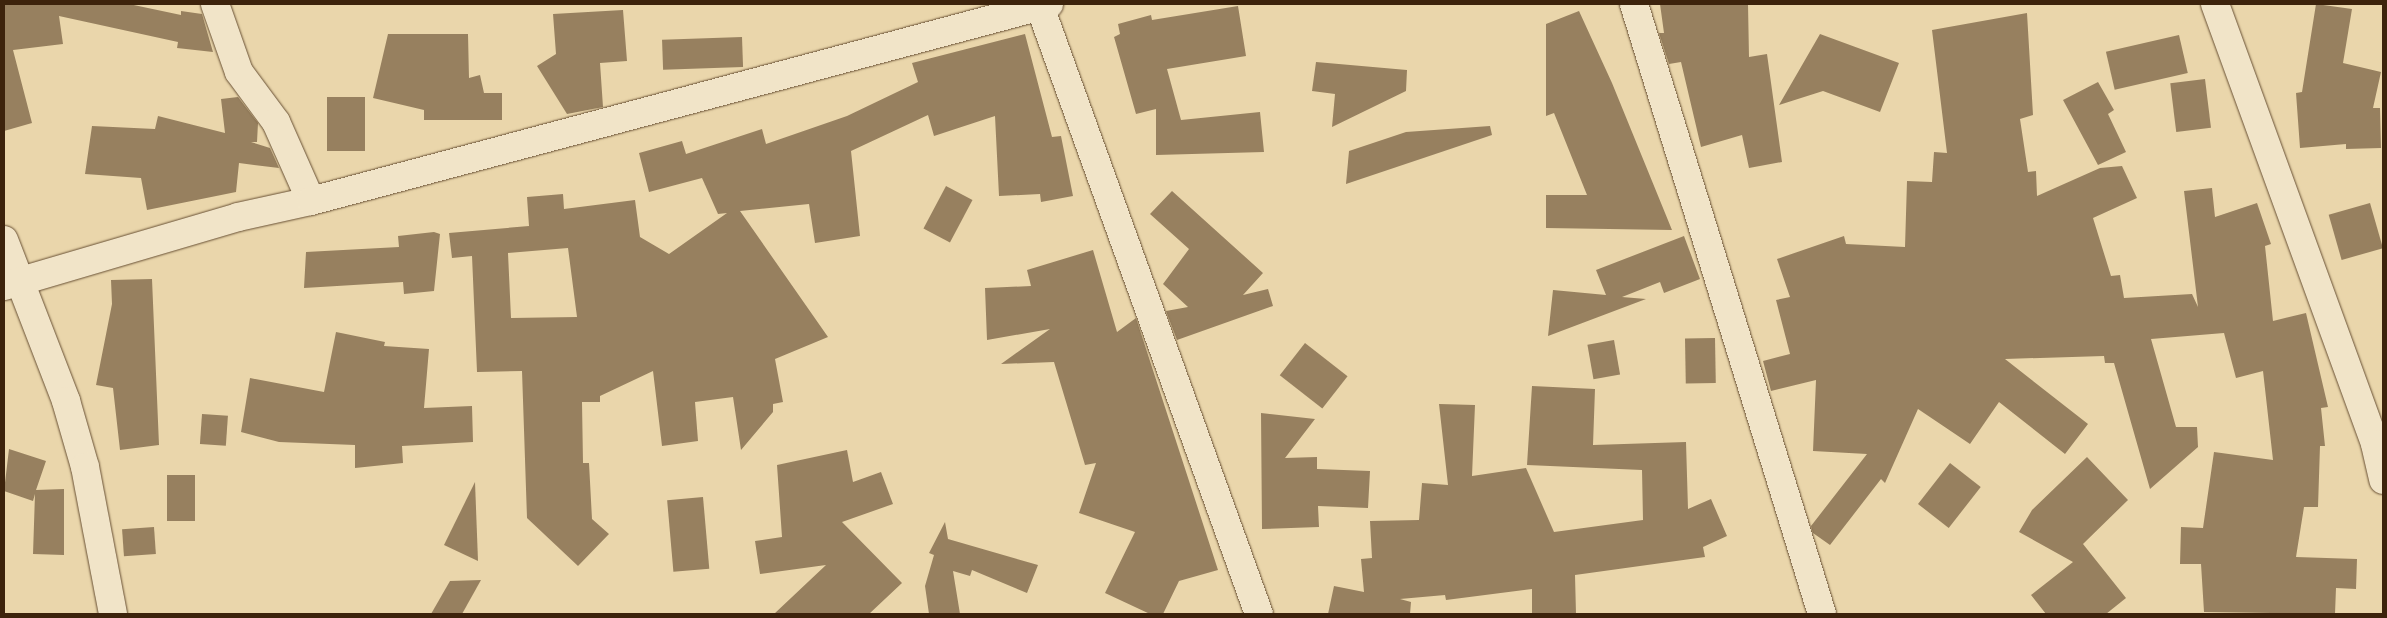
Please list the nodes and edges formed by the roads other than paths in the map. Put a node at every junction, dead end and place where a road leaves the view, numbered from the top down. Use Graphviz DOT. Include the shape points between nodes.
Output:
graph roads {
  1 [pos="215,4"];
  2 [pos="1634,4"];
  3 [pos="2215,4"];
  4 [pos="1042,5"];
  5 [pos="312,201"];
  6 [pos="4,240"];
  7 [pos="11,285"];
  8 [pos="2379,432"];
  9 [pos="2383,480"];
  10 [pos="113,614"];
  11 [pos="1259,614"];
  12 [pos="1822,614"];
  1 -- 5 [label="street" via="239,72 276,122"];
  2 -- 12 [label="street"];
  3 -- 8 [label="street"];
  4 -- 5 [label="street"];
  4 -- 11 [label="street"];
  5 -- 7 [label="street" via="238,217"];
  6 -- 7 [label="street"];
  7 -- 10 [label="street" via="66,401 85,467"];
  8 -- 9 [label="street"];
}
